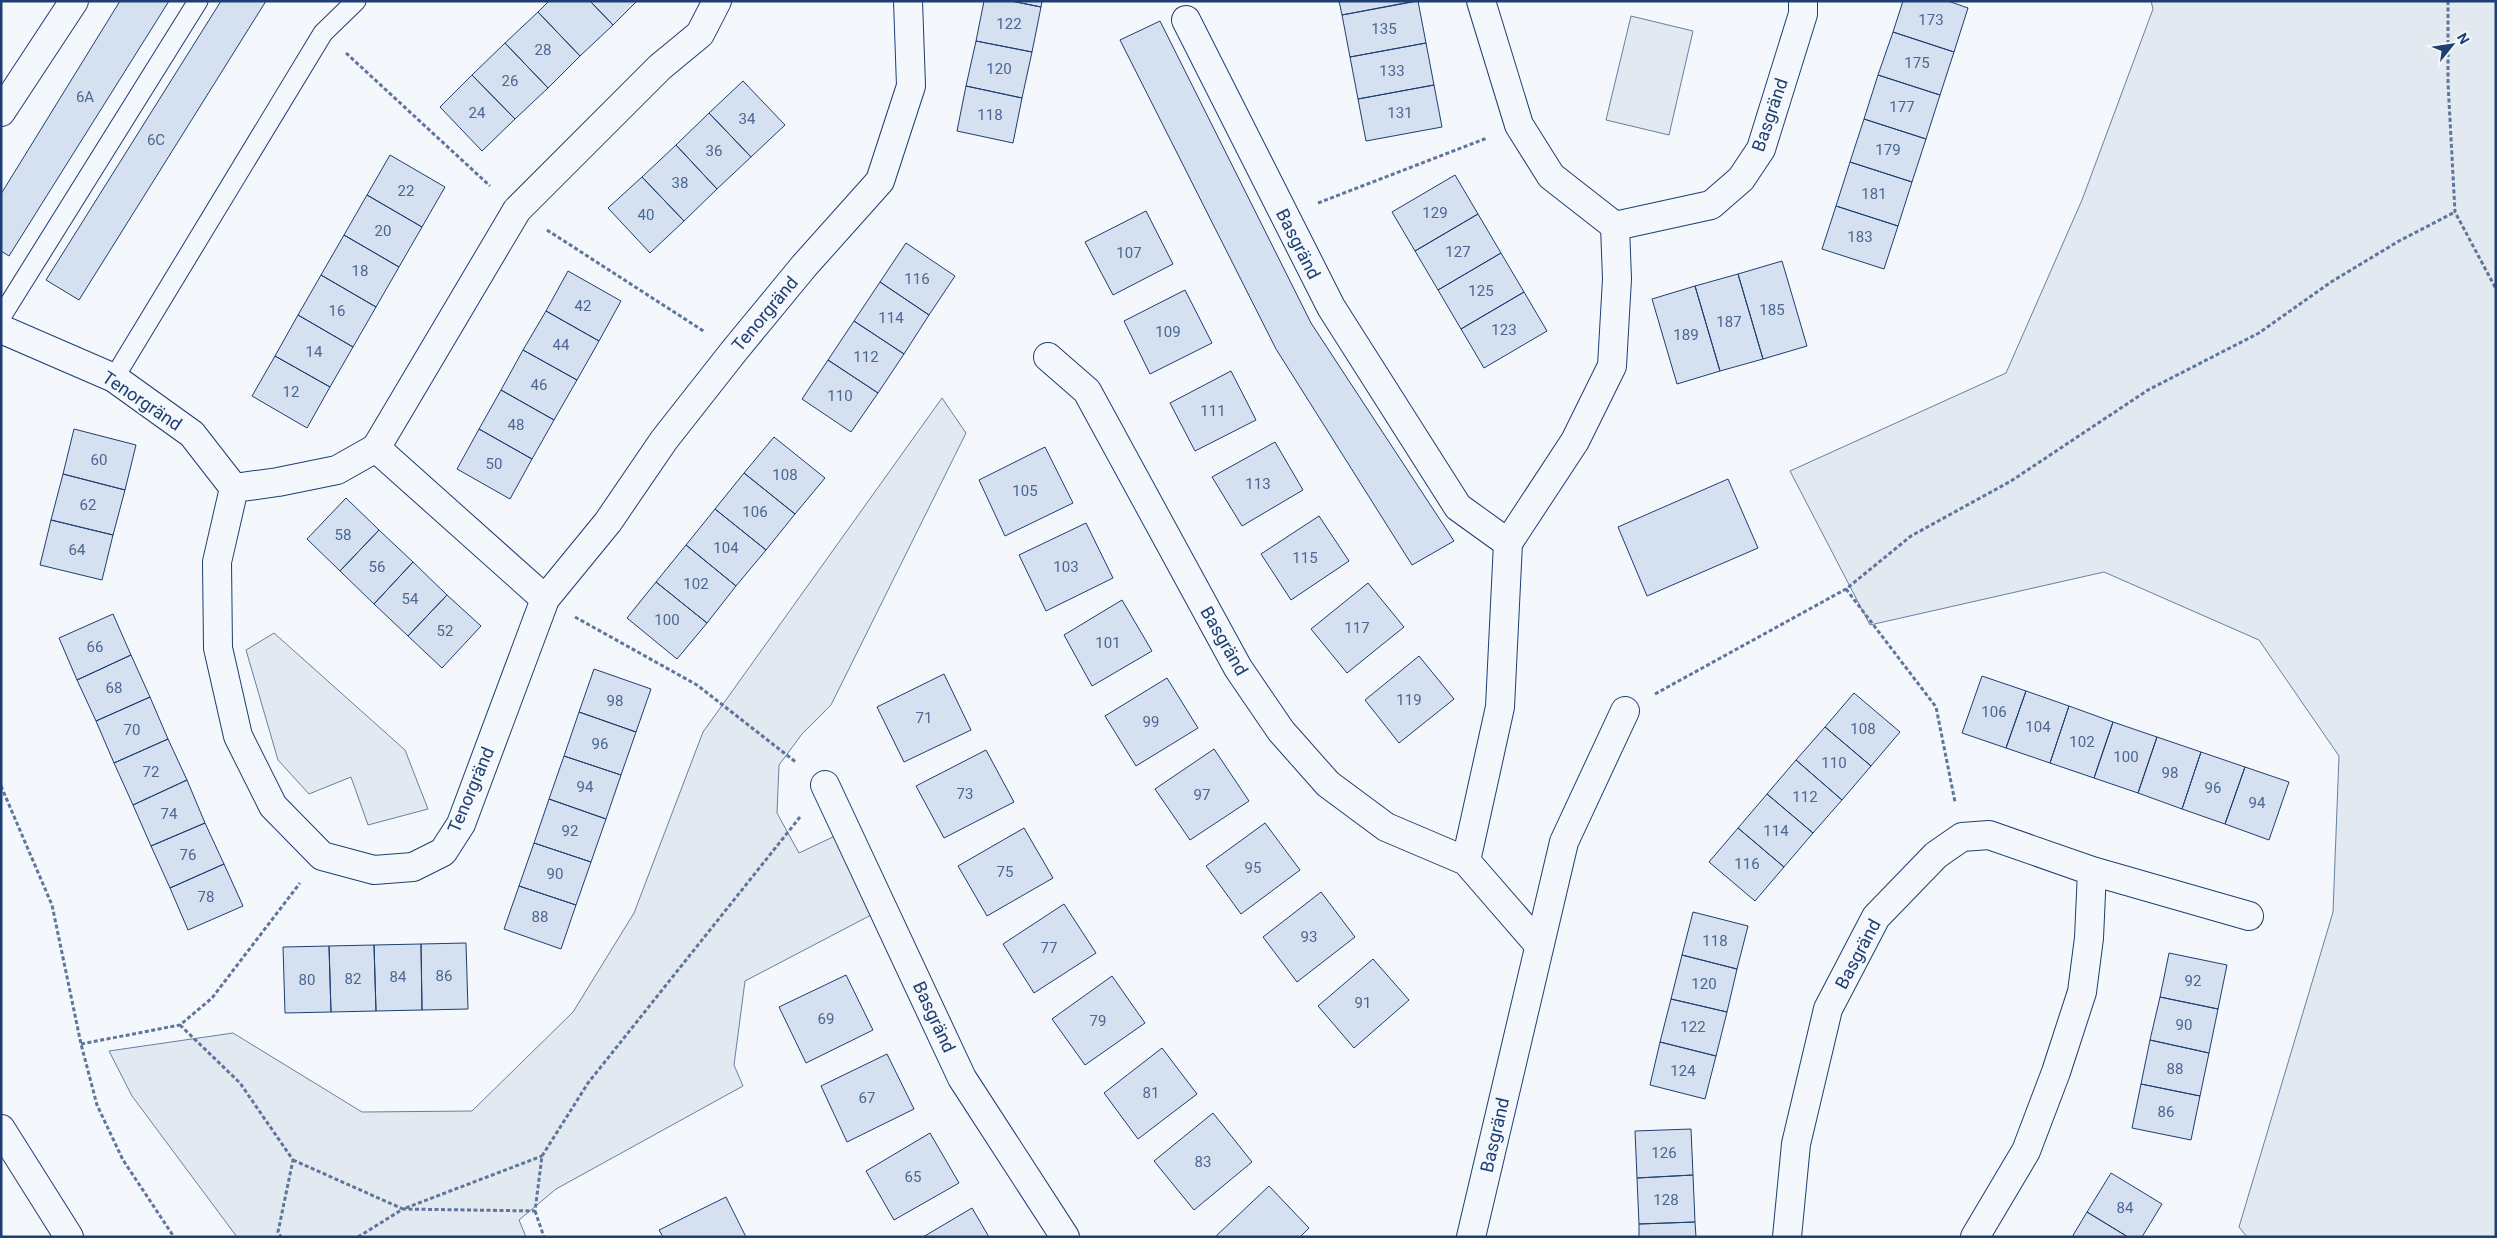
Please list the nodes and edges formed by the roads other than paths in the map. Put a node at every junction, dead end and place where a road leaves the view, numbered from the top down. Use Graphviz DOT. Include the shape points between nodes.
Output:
graph roads {
  1 [pos="74,1"];
  2 [pos="198,1"];
  3 [pos="356,1"];
  4 [pos="717,1"];
  5 [pos="908,1"];
  6 [pos="1481,1"];
  7 [pos="1803,1"];
  8 [pos="1186,20"];
  9 [pos="1,112"];
  10 [pos="1615,226"];
  11 [pos="1,317"];
  12 [pos="1,329"];
  13 [pos="1048,357"];
  14 [pos="114,378"];
  15 [pos="376,448"];
  16 [pos="234,488"];
  17 [pos="1508,543"];
  18 [pos="545,599"];
  19 [pos="1625,711"];
  20 [pos="825,785"];
  21 [pos="1466,861"];
  22 [pos="2092,871"];
  23 [pos="2249,916"];
  24 [pos="1539,945"];
  25 [pos="1,1129"];
  26 [pos="69,1237"];
  27 [pos="1065,1237"];
  28 [pos="1471,1237"];
  29 [pos="1787,1237"];
  30 [pos="1975,1237"];
  1 -- 9 [label="street"];
  2 -- 11 [label="lane"];
  3 -- 14 [label="lane" via="323,33"];
  4 -- 15 [label="street" via="700,34 660,67 517,210"];
  5 -- 18 [label="street, Tenorgränd" via="910,86 880,181 734,351 664,440 608,522"];
  6 -- 10 [label="street" via="1519,125 1551,176"];
  7 -- 10 [label="street, Basgränd" via="1803,14 1761,149 1741,179 1712,205"];
  8 -- 17 [label="street, Basgränd" via="1330,307 1458,507"];
  10 -- 17 [label="street" via="1617,279 1612,366 1575,441"];
  12 -- 14 [label="street, Tenorgränd"];
  13 -- 21 [label="street, Basgränd" via="1087,391 1238,668 1281,732 1328,784 1386,827"];
  14 -- 16 [label="street, Tenorgränd" via="192,434"];
  15 -- 16 [label="street" via="337,470"];
  15 -- 18 [label="street"];
  16 -- 18 [label="street, Tenorgränd" via="217,562 218,648 238,736 273,806 322,856 374,870 413,867 443,852 461,824"];
  17 -- 21 [label="street" via="1500,706"];
  19 -- 24 [label="street, Basgränd" via="1564,842"];
  20 -- 27 [label="street, Basgränd" via="962,1078"];
  21 -- 24 [label="street, Basgränd"];
  22 -- 23 [label="street"];
  22 -- 29 [label="street, Basgränd" via="1989,835 1962,837 1936,855 1876,917 1828,1009 1796,1144"];
  22 -- 30 [label="street" via="2089,938 2082,992 2026,1151"];
  24 -- 28 [label="street, Basgränd"];
  25 -- 26 [label="street"];
}
